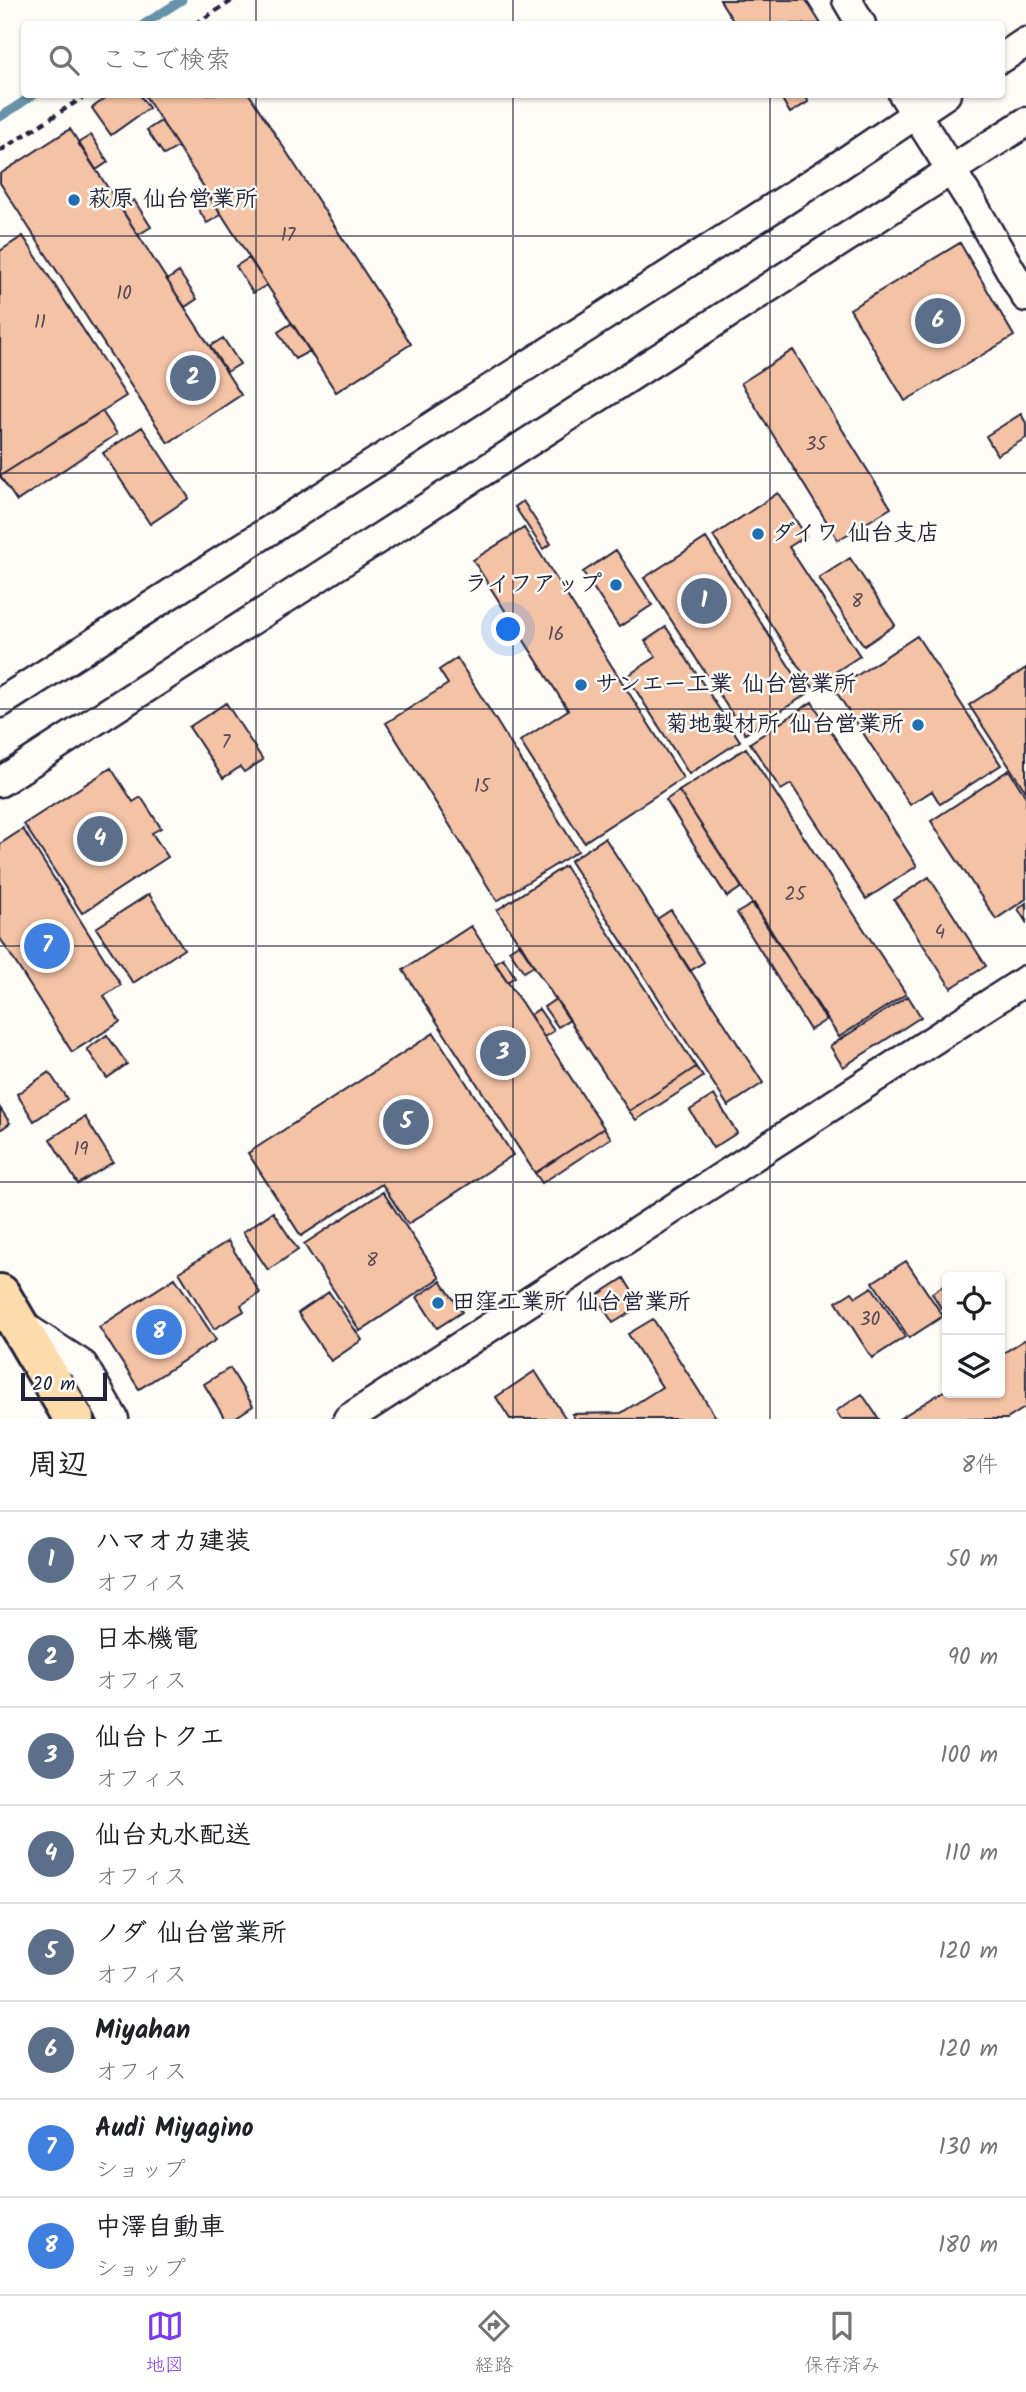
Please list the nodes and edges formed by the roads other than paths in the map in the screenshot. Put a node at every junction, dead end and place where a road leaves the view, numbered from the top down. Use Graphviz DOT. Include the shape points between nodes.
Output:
graph roads {
  1 [pos="848,0"];
  2 [pos="860,21"];
  3 [pos="1026,42"];
  4 [pos="1005,56"];
  5 [pos="932,98"];
  6 [pos="910,104"];
  7 [pos="1026,122"];
  8 [pos="952,171"];
  9 [pos="1026,297"];
  10 [pos="0,704"];
  11 [pos="0,782"];
  12 [pos="1026,980"];
  13 [pos="9,1308"];
  14 [pos="74,1419"];
  15 [pos="114,1419"];
  16 [pos="348,1419"];
  1 -- 2 [label="street"];
  3 -- 4 [label="street"];
  5 -- 6 [label="street"];
  6 -- 8 [label="street"];
  6 -- 10 [label="street" via="840,165"];
  7 -- 8 [label="street"];
  8 -- 9 [label="street"];
  8 -- 11 [label="street"];
  12 -- 16 [label="street"];
  13 -- 14 [label="highway"];
  13 -- 15 [label="street" via="83,1365"];
}
